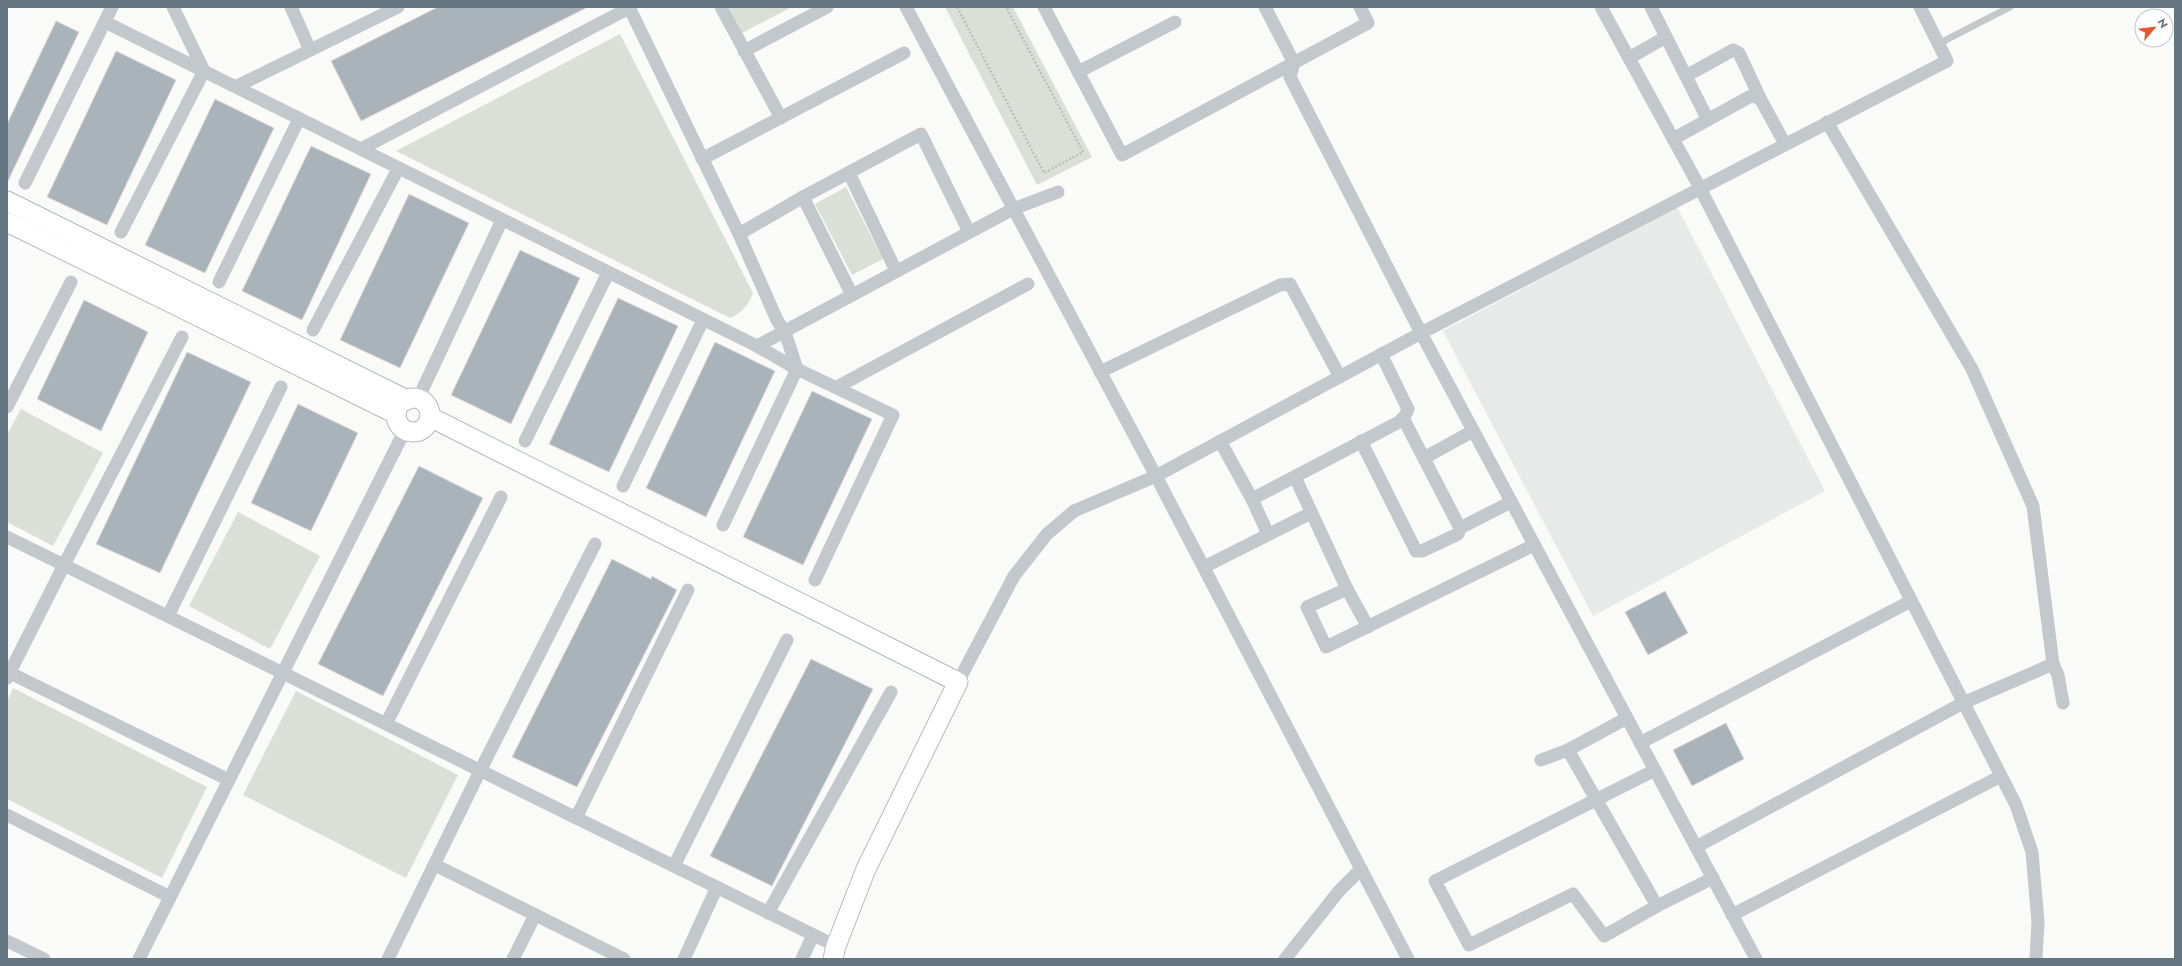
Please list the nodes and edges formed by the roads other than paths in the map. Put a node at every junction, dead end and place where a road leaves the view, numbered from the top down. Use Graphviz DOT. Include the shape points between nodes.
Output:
graph roads {
  1 [pos="112,7"];
  2 [pos="173,7"];
  3 [pos="291,7"];
  4 [pos="398,7"];
  5 [pos="629,7"];
  6 [pos="721,7"];
  7 [pos="827,7"];
  8 [pos="906,7"];
  9 [pos="1044,7"];
  10 [pos="1265,7"];
  11 [pos="1360,7"];
  12 [pos="1600,7"];
  13 [pos="1651,7"];
  14 [pos="1920,7"];
  15 [pos="2010,7"];
  16 [pos="105,22"];
  17 [pos="1175,22"];
  18 [pos="1666,37"];
  19 [pos="1938,44"];
  20 [pos="310,50"];
  21 [pos="744,51"];
  22 [pos="904,53"];
  23 [pos="1629,58"];
  24 [pos="1294,63"];
  25 [pos="204,71"];
  26 [pos="1078,72"];
  27 [pos="1686,76"];
  28 [pos="237,86"];
  29 [pos="1762,100"];
  30 [pos="781,118"];
  31 [pos="299,119"];
  32 [pos="1708,120"];
  33 [pos="1827,122"];
  34 [pos="1673,139"];
  35 [pos="1785,144"];
  36 [pos="361,149"];
  37 [pos="702,159"];
  38 [pos="398,169"];
  39 [pos="849,173"];
  40 [pos="25,183"];
  41 [pos="1700,188"];
  42 [pos="1058,192"];
  43 [pos="804,197"];
  44 [pos="7,201"];
  45 [pos="1014,209"];
  46 [pos="502,220"];
  47 [pos="7,222"];
  48 [pos="121,232"];
  49 [pos="969,232"];
  50 [pos="739,234"];
  51 [pos="896,271"];
  52 [pos="608,273"];
  53 [pos="71,282"];
  54 [pos="220,282"];
  55 [pos="1028,284"];
  56 [pos="852,295"];
  57 [pos="703,320"];
  58 [pos="313,330"];
  59 [pos="785,332"];
  60 [pos="1421,333"];
  61 [pos="182,337"];
  62 [pos="757,346"];
  63 [pos="1381,354"];
  64 [pos="797,369"];
  65 [pos="1100,372"];
  66 [pos="1340,377"];
  67 [pos="281,387"];
  68 [pos="837,387"];
  69 [pos="7,407"];
  70 [pos="406,411"];
  71 [pos="430,417"];
  72 [pos="1403,418"];
  73 [pos="1473,431"];
  74 [pos="525,441"];
  75 [pos="1220,441"];
  76 [pos="1361,441"];
  77 [pos="1424,458"];
  78 [pos="1156,476"];
  79 [pos="1294,477"];
  80 [pos="623,486"];
  81 [pos="501,497"];
  82 [pos="1252,499"];
  83 [pos="1511,502"];
  84 [pos="1311,513"];
  85 [pos="723,525"];
  86 [pos="1460,528"];
  87 [pos="1268,534"];
  88 [pos="7,537"];
  89 [pos="595,544"];
  90 [pos="1534,545"];
  91 [pos="64,565"];
  92 [pos="1204,567"];
  93 [pos="815,580"];
  94 [pos="1347,589"];
  95 [pos="688,590"];
  96 [pos="1911,601"];
  97 [pos="168,616"];
  98 [pos="1368,627"];
  99 [pos="788,640"];
  100 [pos="2053,664"];
  101 [pos="283,673"];
  102 [pos="8,676"];
  103 [pos="958,682"];
  104 [pos="891,692"];
  105 [pos="1964,703"];
  106 [pos="2063,703"];
  107 [pos="1627,718"];
  108 [pos="386,724"];
  109 [pos="1640,743"];
  110 [pos="1568,750"];
  111 [pos="1541,760"];
  112 [pos="1655,770"];
  113 [pos="480,771"];
  114 [pos="2001,776"];
  115 [pos="229,780"];
  116 [pos="1596,800"];
  117 [pos="7,815"];
  118 [pos="576,818"];
  119 [pos="1696,847"];
  120 [pos="435,865"];
  121 [pos="674,866"];
  122 [pos="1361,869"];
  123 [pos="1712,878"];
  124 [pos="717,887"];
  125 [pos="170,897"];
  126 [pos="1657,906"];
  127 [pos="768,913"];
  128 [pos="535,915"];
  129 [pos="1732,916"];
  130 [pos="813,935"];
  131 [pos="7,941"];
  132 [pos="834,953"];
  133 [pos="44,959"];
  134 [pos="139,959"];
  135 [pos="388,959"];
  136 [pos="513,959"];
  137 [pos="624,959"];
  138 [pos="684,959"];
  139 [pos="802,959"];
  140 [pos="1284,959"];
  141 [pos="1408,959"];
  142 [pos="1756,959"];
  143 [pos="2036,959"];
  1 -- 16 [label="street"];
  2 -- 25 [label="street"];
  3 -- 20 [label="street"];
  4 -- 20 [label="street"];
  5 -- 36 [label="street"];
  5 -- 37 [label="street"];
  6 -- 21 [label="street"];
  7 -- 21 [label="street"];
  8 -- 45 [label="street"];
  9 -- 26 [label="street"];
  10 -- 24 [label="street"];
  11 -- 24 [label="street" via="1368,24"];
  12 -- 23 [label="street"];
  13 -- 18 [label="street"];
  14 -- 19 [label="street"];
  15 -- 19 [label="lane"];
  16 -- 25 [label="street"];
  16 -- 40 [label="street"];
  17 -- 26 [label="street"];
  18 -- 23 [label="street"];
  18 -- 27 [label="street"];
  19 -- 33 [label="street" via="1947,61"];
  20 -- 28 [label="street"];
  21 -- 30 [label="street"];
  22 -- 30 [label="street"];
  23 -- 34 [label="street"];
  24 -- 26 [label="street" via="1122,155"];
  24 -- 60 [label="street" via="1290,77"];
  25 -- 28 [label="street"];
  25 -- 48 [label="street"];
  27 -- 29 [label="street" via="1733,50 1739,53"];
  27 -- 32 [label="street"];
  28 -- 31 [label="street"];
  29 -- 32 [label="street" via="1755,96 1749,97"];
  29 -- 35 [label="street"];
  30 -- 37 [label="street"];
  31 -- 36 [label="street"];
  31 -- 54 [label="street"];
  32 -- 34 [label="street"];
  33 -- 35 [label="street"];
  33 -- 100 [label="street" via="1972,369 2033,506"];
  34 -- 41 [label="street"];
  35 -- 41 [label="street"];
  36 -- 38 [label="street"];
  37 -- 50 [label="street"];
  38 -- 46 [label="street"];
  38 -- 58 [label="street"];
  39 -- 43 [label="street"];
  39 -- 49 [label="street" via="921,134"];
  39 -- 51 [label="street"];
  41 -- 60 [label="street"];
  41 -- 96 [label="street"];
  42 -- 45 [label="street"];
  43 -- 50 [label="street"];
  43 -- 56 [label="street"];
  44 -- 70 [label="street"];
  45 -- 49 [label="street"];
  45 -- 65 [label="street"];
  46 -- 52 [label="street"];
  46 -- 70 [label="street"];
  47 -- 70 [label="street"];
  49 -- 51 [label="street"];
  50 -- 59 [label="street" via="777,320"];
  51 -- 56 [label="street"];
  52 -- 57 [label="street"];
  52 -- 74 [label="street"];
  53 -- 69 [label="street"];
  55 -- 68 [label="street"];
  56 -- 59 [label="street"];
  57 -- 62 [label="street"];
  57 -- 80 [label="street"];
  59 -- 62 [label="street"];
  59 -- 64 [label="street"];
  60 -- 63 [label="street"];
  60 -- 73 [label="street"];
  61 -- 91 [label="street"];
  62 -- 64 [label="street"];
  63 -- 66 [label="street"];
  63 -- 72 [label="street" via="1408,408"];
  64 -- 68 [label="street"];
  64 -- 85 [label="street"];
  65 -- 66 [label="street" via="1280,285 1290,284"];
  65 -- 78 [label="street"];
  66 -- 75 [label="street"];
  67 -- 97 [label="street"];
  68 -- 93 [label="street" via="893,415"];
  70 -- 71 [label="street" via="424,403"];
  70 -- 71 [label="street" via="411,432 424,428"];
  70 -- 101 [label="street"];
  71 -- 103 [label="street"];
  72 -- 76 [label="street"];
  72 -- 77 [label="street"];
  73 -- 77 [label="street"];
  73 -- 83 [label="street"];
  75 -- 78 [label="street"];
  75 -- 82 [label="street"];
  76 -- 79 [label="street"];
  76 -- 86 [label="street" via="1416,551 1422,551 1458,534"];
  77 -- 86 [label="street"];
  78 -- 92 [label="street"];
  78 -- 103 [label="street" via="1074,511 1047,534 1014,576"];
  79 -- 82 [label="street"];
  79 -- 84 [label="street"];
  81 -- 108 [label="street"];
  82 -- 87 [label="street"];
  83 -- 86 [label="street"];
  83 -- 90 [label="street"];
  84 -- 87 [label="street"];
  84 -- 94 [label="street"];
  87 -- 92 [label="street"];
  88 -- 91 [label="street"];
  89 -- 113 [label="street"];
  90 -- 98 [label="street"];
  90 -- 107 [label="street"];
  91 -- 97 [label="street"];
  91 -- 102 [label="street"];
  92 -- 122 [label="street"];
  94 -- 98 [label="street"];
  94 -- 98 [label="street" via="1306,607 1326,648"];
  95 -- 118 [label="street"];
  96 -- 105 [label="street"];
  96 -- 109 [label="street"];
  97 -- 101 [label="street"];
  99 -- 121 [label="street"];
  100 -- 105 [label="street"];
  100 -- 106 [label="street" via="2058,674"];
  101 -- 108 [label="street"];
  101 -- 115 [label="street"];
  102 -- 115 [label="street"];
  103 -- 132 [label="street" via="866,869"];
  104 -- 127 [label="street"];
  105 -- 114 [label="street"];
  105 -- 119 [label="street"];
  107 -- 109 [label="street"];
  107 -- 110 [label="street"];
  108 -- 113 [label="street"];
  109 -- 112 [label="street"];
  110 -- 111 [label="street"];
  110 -- 116 [label="street"];
  112 -- 116 [label="street"];
  112 -- 119 [label="street"];
  113 -- 118 [label="street"];
  113 -- 120 [label="street"];
  114 -- 129 [label="street"];
  114 -- 143 [label="street" via="2016,805 2032,852 2038,922"];
  115 -- 125 [label="street"];
  116 -- 126 [label="street"];
  116 -- 126 [label="street" via="1435,881 1468,945 1573,894 1604,936"];
  117 -- 125 [label="street"];
  118 -- 121 [label="street"];
  119 -- 123 [label="street"];
  120 -- 128 [label="street"];
  120 -- 135 [label="street"];
  121 -- 124 [label="street"];
  122 -- 140 [label="street" via="1339,891"];
  122 -- 141 [label="street"];
  123 -- 126 [label="street"];
  123 -- 129 [label="street"];
  124 -- 127 [label="street"];
  124 -- 138 [label="street"];
  125 -- 134 [label="street"];
  127 -- 130 [label="street"];
  128 -- 136 [label="street"];
  128 -- 137 [label="street"];
  129 -- 142 [label="street"];
  130 -- 132 [label="street"];
  130 -- 139 [label="street"];
  131 -- 133 [label="street"];
}
